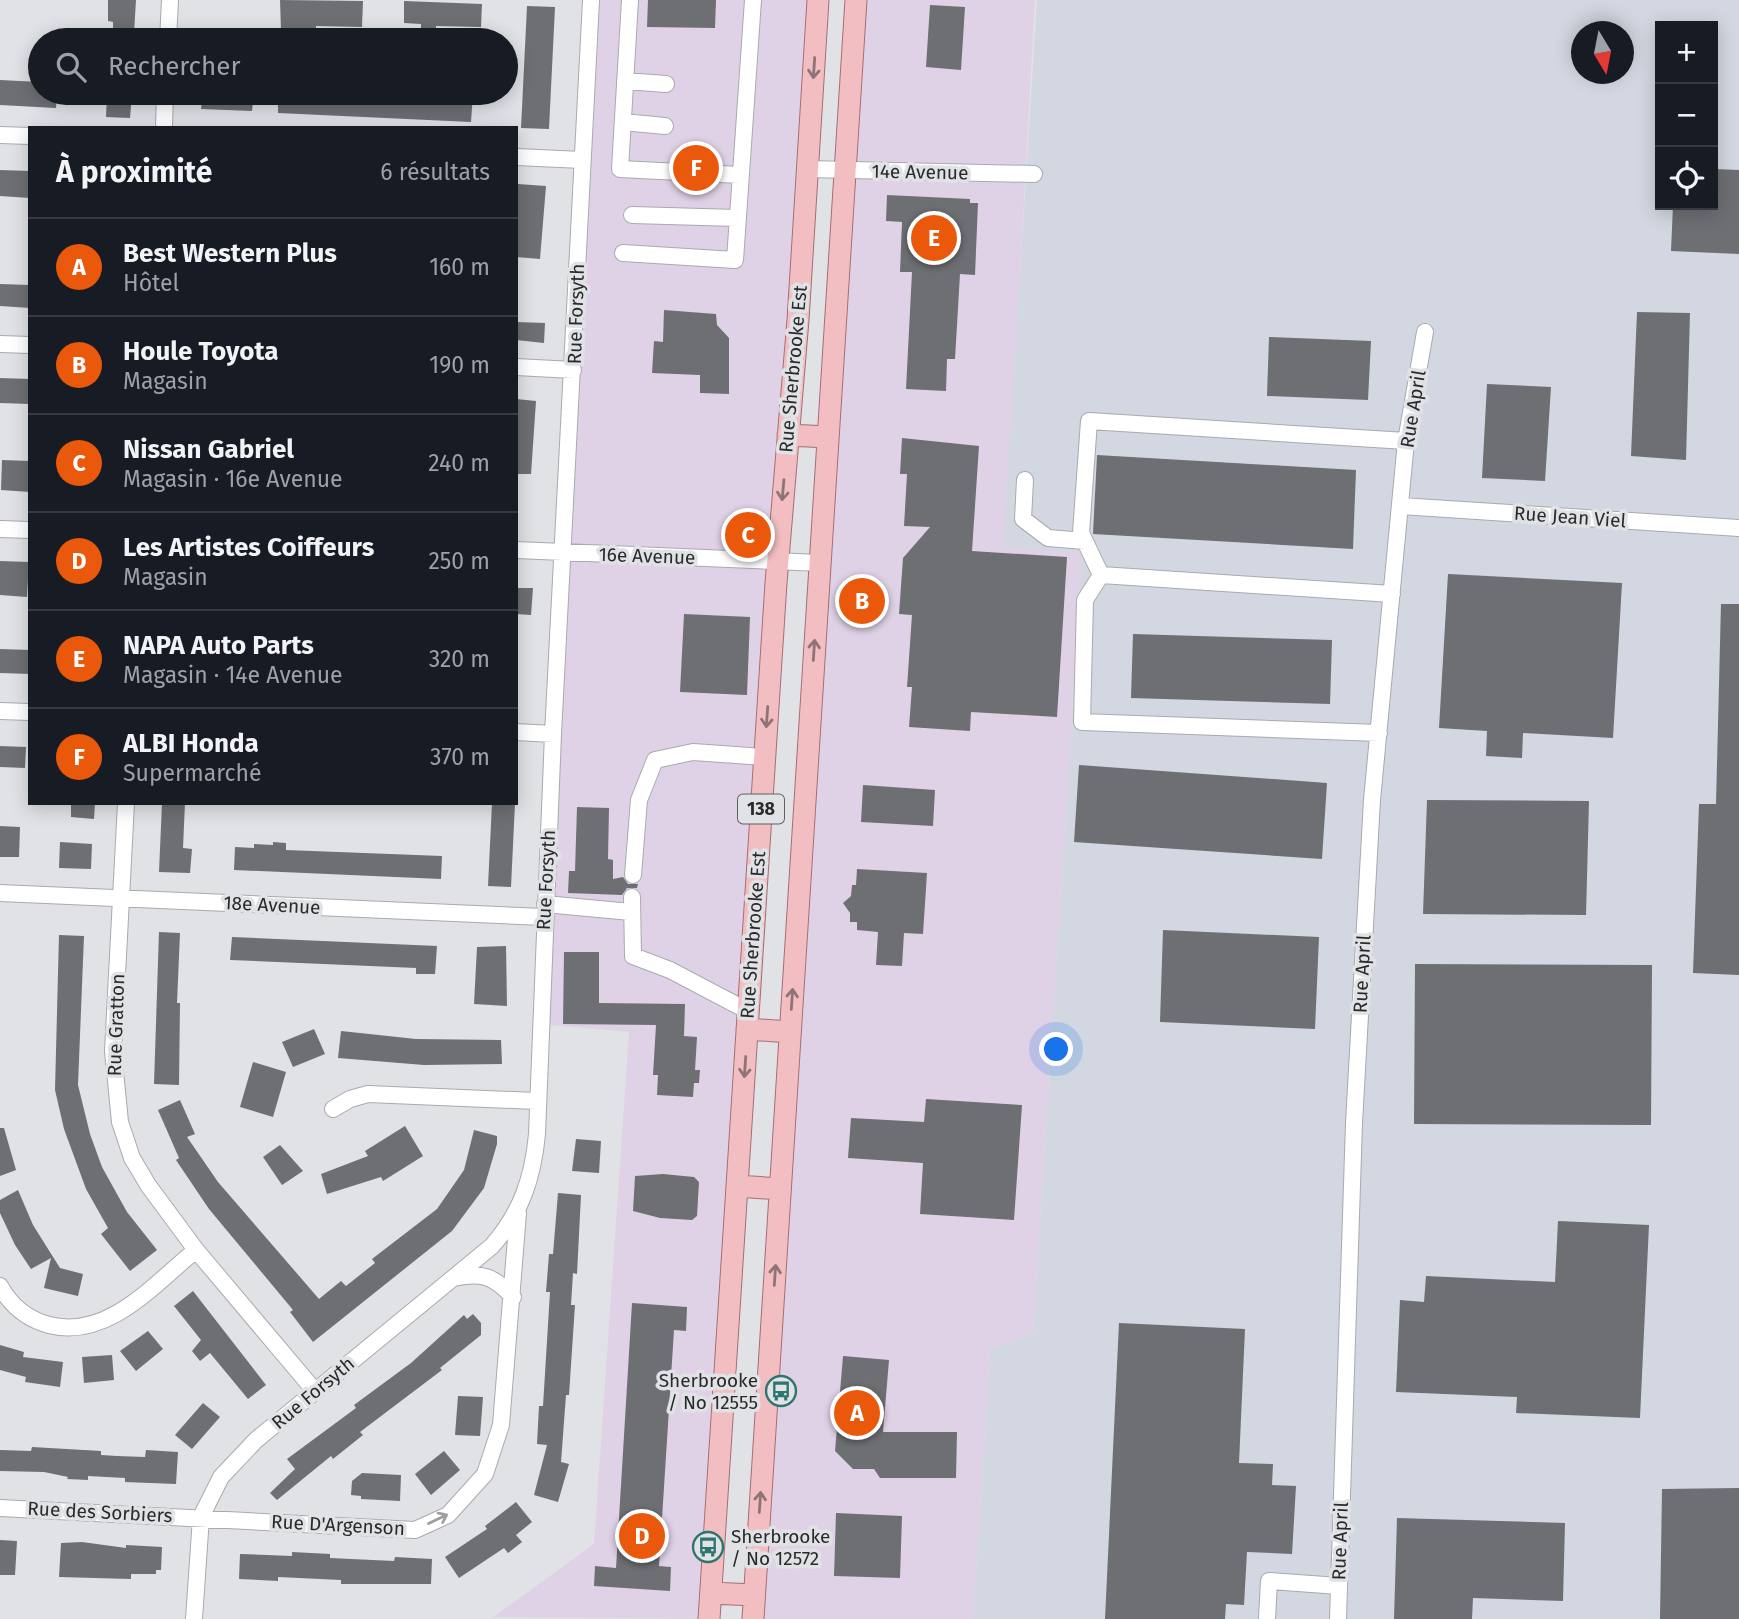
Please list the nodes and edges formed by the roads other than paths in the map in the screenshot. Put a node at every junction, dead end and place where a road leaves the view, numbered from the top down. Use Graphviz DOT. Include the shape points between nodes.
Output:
graph roads {
  1 [pos="170,0"];
  2 [pos="591,0"];
  3 [pos="630,0"];
  4 [pos="753,0"];
  5 [pos="818,0"];
  6 [pos="856,0"];
  7 [pos="169,28"];
  8 [pos="625,81"];
  9 [pos="666,84"];
  10 [pos="165,105"];
  11 [pos="623,122"];
  12 [pos="164,126"];
  13 [pos="665,126"];
  14 [pos="0,135"];
  15 [pos="28,136"];
  16 [pos="518,157"];
  17 [pos="582,160"];
  18 [pos="807,169"];
  19 [pos="845,170"];
  20 [pos="1034,174"];
  21 [pos="740,175"];
  22 [pos="632,215"];
  23 [pos="737,218"];
  24 [pos="623,253"];
  25 [pos="798,320"];
  26 [pos="835,322"];
  27 [pos="1425,332"];
  28 [pos="0,344"];
  29 [pos="28,345"];
  30 [pos="518,367"];
  31 [pos="573,370"];
  32 [pos="788,435"];
  33 [pos="828,437"];
  34 [pos="1406,441"];
  35 [pos="1025,480"];
  36 [pos="1401,506"];
  37 [pos="1739,528"];
  38 [pos="0,529"];
  39 [pos="28,530"];
  40 [pos="1084,541"];
  41 [pos="518,550"];
  42 [pos="564,552"];
  43 [pos="777,561"];
  44 [pos="820,563"];
  45 [pos="1101,575"];
  46 [pos="1392,594"];
  47 [pos="0,711"];
  48 [pos="28,712"];
  49 [pos="518,732"];
  50 [pos="1379,733"];
  51 [pos="553,734"];
  52 [pos="765,757"];
  53 [pos="127,805"];
  54 [pos="633,875"];
  55 [pos="0,893"];
  56 [pos="122,898"];
  57 [pos="545,911"];
  58 [pos="748,1020"];
  59 [pos="790,1032"];
  60 [pos="536,1101"];
  61 [pos="333,1109"];
  62 [pos="737,1186"];
  63 [pos="780,1189"];
  64 [pos="519,1209"];
  65 [pos="196,1250"];
  66 [pos="453,1279"];
  67 [pos="0,1286"];
  68 [pos="513,1297"];
  69 [pos="314,1391"];
  70 [pos="0,1508"];
  71 [pos="201,1517"];
  72 [pos="1339,1586"];
  73 [pos="711,1593"];
  74 [pos="754,1595"];
  75 [pos="194,1619"];
  76 [pos="709,1619"];
  77 [pos="753,1619"];
  78 [pos="1267,1619"];
  79 [pos="1338,1619"];
  1 -- 7 [label="street"];
  2 -- 17 [label="street, Rue Forsyth"];
  3 -- 8 [label="street"];
  4 -- 21 [label="street"];
  5 -- 18 [label="main road, Rue Sherbrooke Est / 138, one-way"];
  6 -- 19 [label="main road, Rue Sherbrooke Est / 138"];
  8 -- 9 [label="street"];
  8 -- 11 [label="street"];
  10 -- 12 [label="street"];
  11 -- 13 [label="street"];
  11 -- 21 [label="street" via="620,169"];
  14 -- 15 [label="street"];
  16 -- 17 [label="street"];
  17 -- 31 [label="street, Rue Forsyth"];
  18 -- 19 [label="street, 14e Avenue"];
  18 -- 25 [label="main road, Rue Sherbrooke Est / 138"];
  19 -- 20 [label="street, 14e Avenue"];
  19 -- 26 [label="main road, Rue Sherbrooke Est / 138"];
  21 -- 23 [label="street"];
  22 -- 23 [label="street"];
  23 -- 24 [label="street" via="736,260"];
  25 -- 26 [label="main road"];
  25 -- 32 [label="main road, Rue Sherbrooke Est / 138"];
  26 -- 33 [label="main road, Rue Sherbrooke Est / 138"];
  27 -- 34 [label="street, Rue April"];
  28 -- 29 [label="street"];
  30 -- 31 [label="street"];
  31 -- 42 [label="street, Rue Forsyth"];
  32 -- 33 [label="main road"];
  32 -- 43 [label="main road, Rue Sherbrooke Est / 138, one-way"];
  33 -- 44 [label="main road, Rue Sherbrooke Est / 138"];
  34 -- 36 [label="street, Rue April"];
  34 -- 40 [label="street" via="1089,421"];
  35 -- 40 [label="street" via="1023,519 1048,538"];
  36 -- 37 [label="street, Rue Jean Viel"];
  36 -- 46 [label="street, Rue April"];
  38 -- 39 [label="street"];
  40 -- 45 [label="street"];
  41 -- 42 [label="street, 16e Avenue"];
  42 -- 43 [label="street, 16e Avenue"];
  42 -- 51 [label="street, Rue Forsyth"];
  43 -- 44 [label="street, 16e Avenue"];
  43 -- 52 [label="main road, Rue Sherbrooke Est / 138, one-way"];
  59 -- 44 [label="main road, Rue Sherbrooke Est / 138, one-way"];
  45 -- 46 [label="street"];
  45 -- 50 [label="street" via="1085,600 1082,722"];
  46 -- 50 [label="street, Rue April"];
  47 -- 48 [label="street"];
  49 -- 51 [label="street"];
  50 -- 72 [label="street, Rue April" via="1354,1124"];
  51 -- 57 [label="street, Rue Forsyth"];
  52 -- 54 [label="street" via="693,752 655,760 639,800"];
  52 -- 58 [label="main road, Rue Sherbrooke Est / 138"];
  53 -- 56 [label="street, Rue Gratton"];
  55 -- 56 [label="street, 18e Avenue"];
  56 -- 57 [label="street, 18e Avenue"];
  56 -- 65 [label="street, Rue Gratton" via="113,1051 120,1122 132,1158 148,1185"];
  57 -- 58 [label="street, 18e Avenue" via="631,904 634,956 670,970"];
  57 -- 60 [label="street, Rue Forsyth"];
  58 -- 59 [label="main road"];
  58 -- 62 [label="main road, Rue Sherbrooke Est / 138, one-way"];
  59 -- 63 [label="main road, Rue Sherbrooke Est / 138"];
  60 -- 61 [label="street" via="369,1094"];
  60 -- 64 [label="street, Rue Forsyth" via="535,1156"];
  62 -- 63 [label="main road"];
  62 -- 73 [label="main road, Rue Sherbrooke Est / 138"];
  74 -- 63 [label="main road, Rue Sherbrooke Est / 138, one-way"];
  64 -- 66 [label="street, Rue Forsyth" via="492,1246"];
  64 -- 68 [label="street, Rue D'Argenson"];
  65 -- 67 [label="street" via="117,1314 83,1328 61,1328 25,1315"];
  65 -- 69 [label="street, Rue Gratton"];
  66 -- 68 [label="street" via="486,1275"];
  66 -- 69 [label="street, Rue Forsyth"];
  71 -- 68 [label="street, Rue D'Argenson, one-way" via="415,1530 448,1515 485,1474 501,1425"];
  69 -- 71 [label="street, Rue Forsyth" via="236,1457 209,1496"];
  70 -- 71 [label="street, Rue des Sorbiers"];
  71 -- 75 [label="street, Rue Forsyth"];
  72 -- 78 [label="street" via="1269,1581"];
  72 -- 79 [label="street, Rue April"];
  73 -- 74 [label="main road"];
  73 -- 76 [label="main road, Rue Sherbrooke Est / 138"];
  74 -- 77 [label="main road, Rue Sherbrooke Est / 138"];
}
